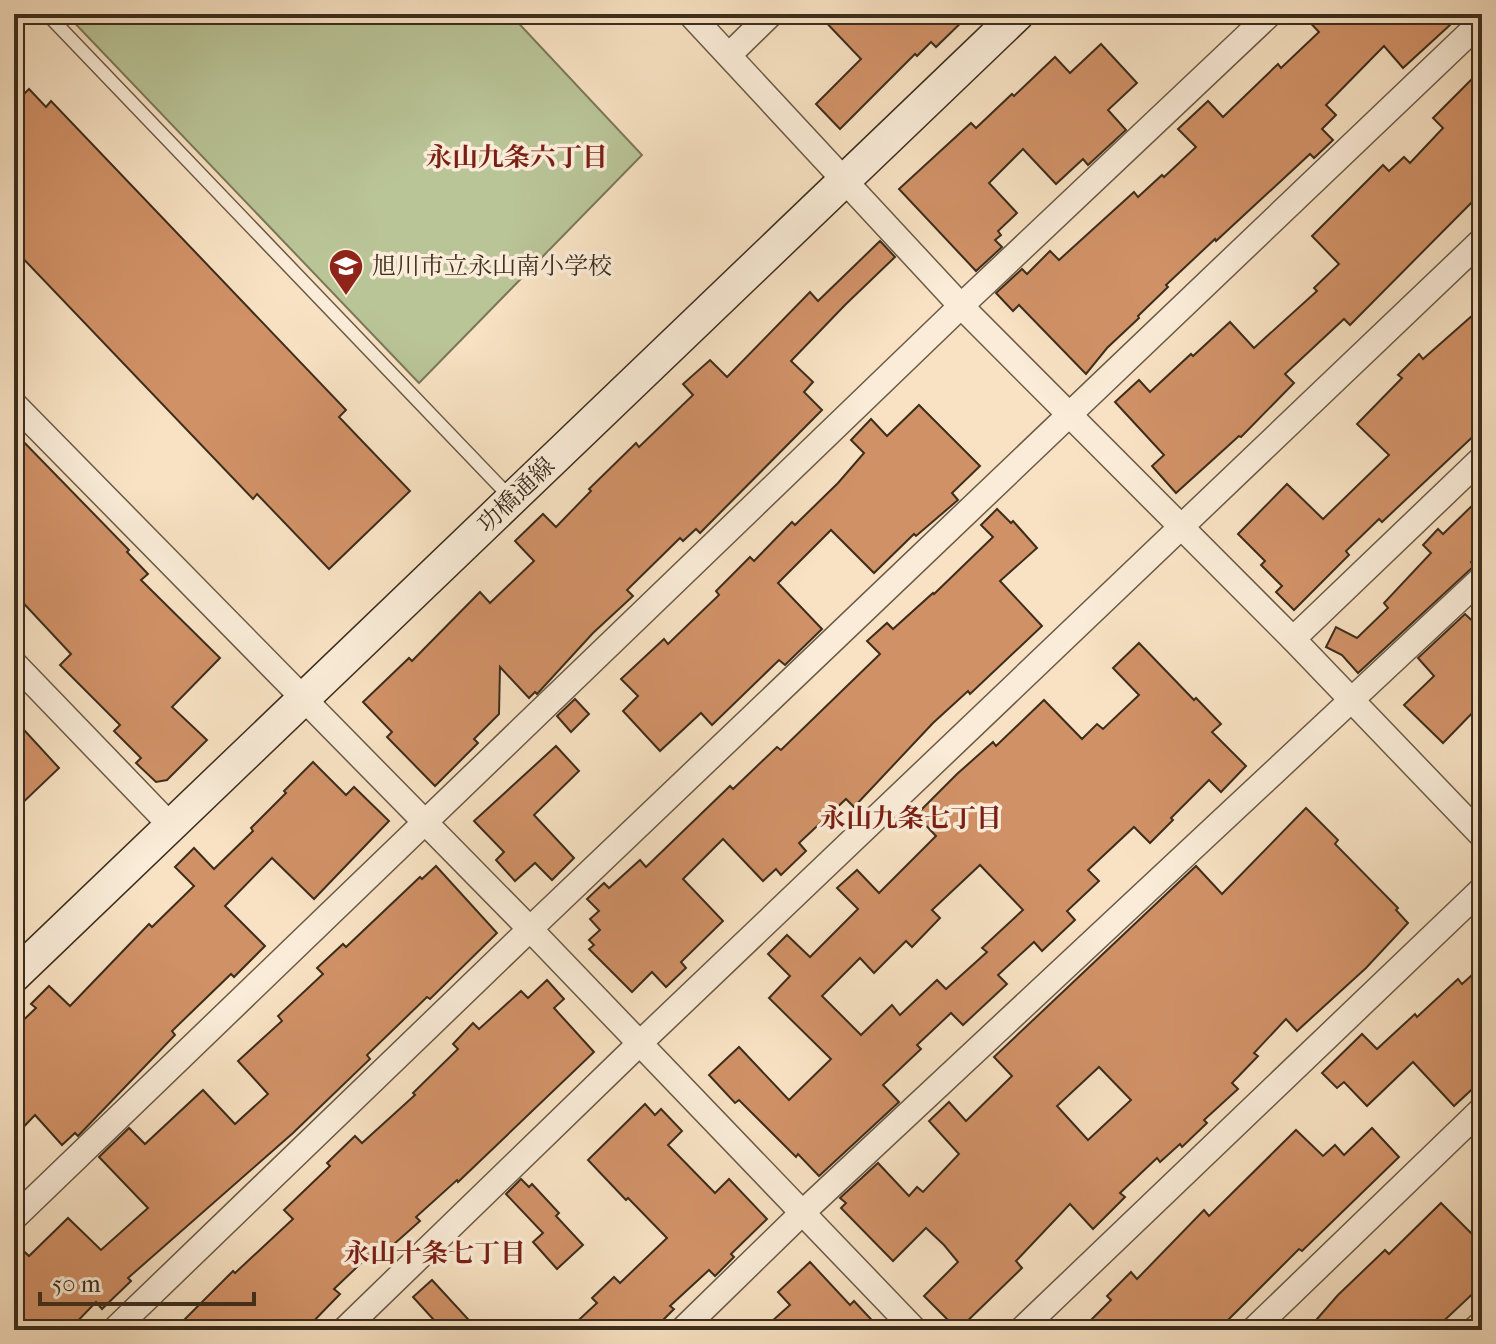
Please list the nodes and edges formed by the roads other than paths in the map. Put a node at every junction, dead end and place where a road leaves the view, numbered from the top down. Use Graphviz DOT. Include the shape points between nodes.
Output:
graph roads {
  1 [pos="47,14"];
  2 [pos="690,14"];
  3 [pos="771,14"];
  4 [pos="1018,14"];
  5 [pos="1270,14"];
  6 [pos="1482,21"];
  7 [pos="729,55"];
  8 [pos="845,180"];
  9 [pos="1482,240"];
  10 [pos="961,306"];
  11 [pos="14,404"];
  12 [pos="1070,415"];
  13 [pos="1482,458"];
  14 [pos="512,499"];
  15 [pos="1182,527"];
  16 [pos="1482,578"];
  17 [pos="1293,639"];
  18 [pos="14,663"];
  19 [pos="303,699"];
  20 [pos="1351,701"];
  21 [pos="424,823"];
  22 [pos="172,827"];
  23 [pos="1482,836"];
  24 [pos="1482,889"];
  25 [pos="530,929"];
  26 [pos="14,976"];
  27 [pos="639,1044"];
  28 [pos="1482,1109"];
  29 [pos="802,1213"];
  30 [pos="14,1218"];
  31 [pos="1482,1323"];
  32 [pos="114,1330"];
  33 [pos="344,1330"];
  34 [pos="682,1330"];
  35 [pos="915,1330"];
  36 [pos="1021,1330"];
  37 [pos="1253,1330"];
  38 [pos="1474,1330"];
  1 -- 14 [label="lane"];
  2 -- 7 [label="street"];
  3 -- 7 [label="street"];
  4 -- 8 [label="street, 功橋通線"];
  5 -- 10 [label="street"];
  6 -- 12 [label="street"];
  7 -- 8 [label="street"];
  8 -- 10 [label="street"];
  8 -- 14 [label="street, 功橋通線"];
  9 -- 15 [label="street"];
  10 -- 12 [label="street"];
  10 -- 21 [label="street"];
  11 -- 19 [label="street"];
  12 -- 15 [label="street"];
  12 -- 25 [label="street"];
  13 -- 17 [label="street"];
  14 -- 19 [label="street, 功橋通線"];
  15 -- 17 [label="street"];
  15 -- 27 [label="street"];
  16 -- 20 [label="street"];
  17 -- 20 [label="street"];
  18 -- 22 [label="street"];
  19 -- 21 [label="street"];
  19 -- 22 [label="street, 功橋通線"];
  20 -- 23 [label="street"];
  20 -- 29 [label="street"];
  21 -- 25 [label="street"];
  21 -- 30 [label="street"];
  22 -- 26 [label="street, 功橋通線"];
  24 -- 36 [label="street"];
  25 -- 27 [label="street"];
  25 -- 32 [label="street"];
  27 -- 29 [label="street"];
  27 -- 33 [label="street"];
  28 -- 37 [label="street"];
  29 -- 34 [label="street"];
  29 -- 35 [label="street"];
  31 -- 38 [label="street"];
}
